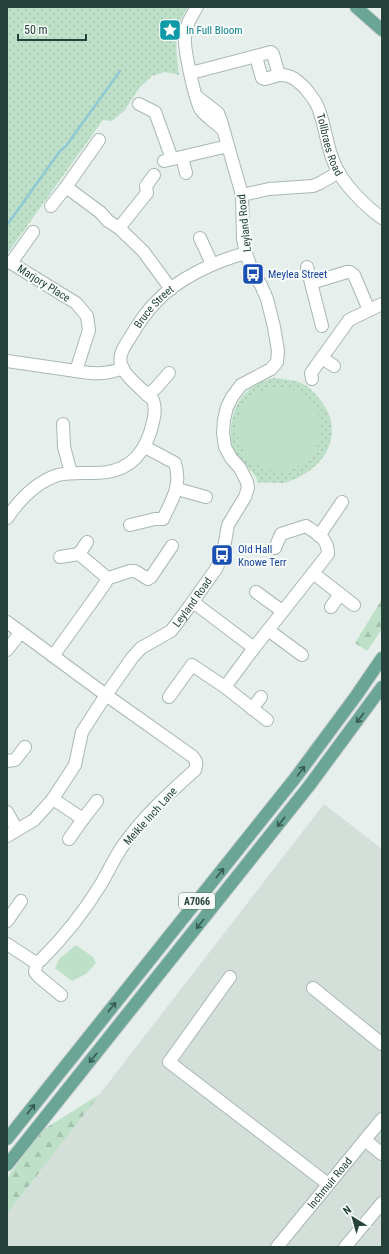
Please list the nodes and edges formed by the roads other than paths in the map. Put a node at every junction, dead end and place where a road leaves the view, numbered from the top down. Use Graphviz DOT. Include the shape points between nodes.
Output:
graph roads {
  1 [pos="196,7"];
  2 [pos="356,7"];
  3 [pos="382,30"];
  4 [pos="256,57"];
  5 [pos="191,73"];
  6 [pos="279,76"];
  7 [pos="139,104"];
  8 [pos="99,140"];
  9 [pos="228,146"];
  10 [pos="172,159"];
  11 [pos="339,172"];
  12 [pos="186,173"];
  13 [pos="154,175"];
  14 [pos="66,187"];
  15 [pos="242,195"];
  16 [pos="51,206"];
  17 [pos="382,218"];
  18 [pos="119,228"];
  19 [pos="33,232"];
  20 [pos="200,238"];
  21 [pos="246,253"];
  22 [pos="212,264"];
  23 [pos="9,266"];
  24 [pos="307,267"];
  25 [pos="311,283"];
  26 [pos="171,289"];
  27 [pos="382,304"];
  28 [pos="369,310"];
  29 [pos="322,326"];
  30 [pos="322,358"];
  31 [pos="7,361"];
  32 [pos="334,366"];
  33 [pos="122,368"];
  34 [pos="76,371"];
  35 [pos="169,373"];
  36 [pos="312,379"];
  37 [pos="147,395"];
  38 [pos="63,424"];
  39 [pos="144,448"];
  40 [pos="72,473"];
  41 [pos="177,489"];
  42 [pos="206,497"];
  43 [pos="342,502"];
  44 [pos="7,518"];
  45 [pos="130,525"];
  46 [pos="319,536"];
  47 [pos="87,542"];
  48 [pos="172,546"];
  49 [pos="275,548"];
  50 [pos="79,554"];
  51 [pos="60,557"];
  52 [pos="313,573"];
  53 [pos="106,579"];
  54 [pos="256,592"];
  55 [pos="340,594"];
  56 [pos="193,602"];
  57 [pos="354,605"];
  58 [pos="331,607"];
  59 [pos="282,611"];
  60 [pos="7,622"];
  61 [pos="268,630"];
  62 [pos="21,632"];
  63 [pos="254,648"];
  64 [pos="7,650"];
  65 [pos="302,655"];
  66 [pos="53,656"];
  67 [pos="382,658"];
  68 [pos="382,686"];
  69 [pos="225,687"];
  70 [pos="106,695"];
  71 [pos="169,697"];
  72 [pos="261,697"];
  73 [pos="252,708"];
  74 [pos="267,720"];
  75 [pos="25,747"];
  76 [pos="7,761"];
  77 [pos="53,799"];
  78 [pos="97,801"];
  79 [pos="7,812"];
  80 [pos="83,819"];
  81 [pos="12,833"];
  82 [pos="69,839"];
  83 [pos="22,901"];
  84 [pos="7,921"];
  85 [pos="7,944"];
  86 [pos="37,962"];
  87 [pos="230,977"];
  88 [pos="313,988"];
  89 [pos="61,996"];
  90 [pos="382,1044"];
  91 [pos="382,1119"];
  92 [pos="7,1139"];
  93 [pos="365,1140"];
  94 [pos="382,1154"];
  95 [pos="7,1165"];
  96 [pos="328,1184"];
  97 [pos="382,1203"];
  98 [pos="277,1247"];
  99 [pos="345,1247"];
  1 -- 5 [label="street, Leyland Road" via="187,25 184,39"];
  2 -- 3 [label="main road"];
  4 -- 5 [label="street"];
  4 -- 6 [label="street, Tollbraes Road" via="262,78"];
  4 -- 6 [label="street" via="270,52 273,54"];
  5 -- 9 [label="street, Leyland Road" via="201,110 223,130"];
  6 -- 11 [label="street, Tollbraes Road" via="293,77 315,101"];
  7 -- 10 [label="street" via="155,112"];
  8 -- 14 [label="street"];
  9 -- 10 [label="street"];
  9 -- 15 [label="street, Leyland Road"];
  10 -- 12 [label="street"];
  11 -- 15 [label="street" via="313,186 269,189"];
  11 -- 17 [label="street, Tollbraes Road" via="351,189"];
  13 -- 18 [label="street" via="146,186 146,193"];
  14 -- 16 [label="street"];
  14 -- 18 [label="street"];
  15 -- 21 [label="street, Leyland Road" via="243,239"];
  18 -- 26 [label="street" via="143,251"];
  19 -- 23 [label="street, Marjory Place"];
  20 -- 22 [label="street"];
  21 -- 22 [label="street, Bruce Street"];
  21 -- 56 [label="street, Leyland Road" via="253,274 267,300 278,351 277,362 271,369 242,385 227,407 223,433 225,447 240,468 248,488 228,525 220,562"];
  22 -- 26 [label="street, Bruce Street"];
  23 -- 34 [label="street, Marjory Place" via="76,303 87,316 89,330"];
  24 -- 25 [label="street"];
  25 -- 28 [label="street" via="350,272 354,275"];
  25 -- 29 [label="street"];
  26 -- 33 [label="street, Bruce Street" via="142,319 127,342 121,353"];
  27 -- 28 [label="street"];
  28 -- 30 [label="street" via="350,320"];
  30 -- 32 [label="street"];
  30 -- 36 [label="street" via="311,373"];
  31 -- 34 [label="street"];
  33 -- 34 [label="street" via="102,374"];
  33 -- 37 [label="street"];
  35 -- 37 [label="street"];
  37 -- 39 [label="street" via="153,400 155,411"];
  38 -- 40 [label="street" via="64,447"];
  39 -- 40 [label="street" via="124,467 110,472"];
  39 -- 41 [label="street" via="175,463 178,473"];
  40 -- 44 [label="street" via="41,483 27,492"];
  41 -- 42 [label="street"];
  41 -- 45 [label="street" via="163,519"];
  43 -- 46 [label="street"];
  46 -- 49 [label="street" via="306,526 281,534"];
  46 -- 52 [label="street" via="328,545 328,554"];
  47 -- 50 [label="street"];
  48 -- 53 [label="street" via="151,578 130,571"];
  50 -- 51 [label="street"];
  50 -- 53 [label="street"];
  52 -- 55 [label="street"];
  52 -- 59 [label="street"];
  53 -- 66 [label="street"];
  54 -- 59 [label="street"];
  55 -- 57 [label="street"];
  55 -- 58 [label="street"];
  56 -- 63 [label="street"];
  56 -- 70 [label="street, Leyland Road" via="171,631 141,648"];
  59 -- 61 [label="street"];
  60 -- 62 [label="street"];
  61 -- 63 [label="street"];
  61 -- 65 [label="street"];
  62 -- 64 [label="street"];
  62 -- 66 [label="street"];
  63 -- 69 [label="street"];
  66 -- 70 [label="street"];
  92 -- 67 [label="main road, A7066, one-way" via="296,777"];
  68 -- 95 [label="main road, A7066, one-way" via="309,786"];
  69 -- 71 [label="street" via="192,665"];
  69 -- 73 [label="street"];
  70 -- 77 [label="street, Leyland Road" via="85,726 75,766"];
  70 -- 86 [label="street, Meikle Inch Lane" via="192,756 197,764 195,770 163,800 122,847 69,932"];
  72 -- 73 [label="street"];
  73 -- 74 [label="street"];
  75 -- 76 [label="street" via="15,760"];
  77 -- 80 [label="street"];
  77 -- 81 [label="street, Leyland Road" via="34,820"];
  78 -- 80 [label="street"];
  79 -- 81 [label="street"];
  80 -- 82 [label="street"];
  83 -- 84 [label="street"];
  85 -- 86 [label="street" via="26,958"];
  86 -- 89 [label="street" via="38,976"];
  87 -- 96 [label="street" via="169,1062"];
  88 -- 90 [label="street"];
  91 -- 93 [label="street, Inchmuir Road"];
  93 -- 94 [label="street"];
  93 -- 96 [label="street, Inchmuir Road"];
  96 -- 98 [label="street, Inchmuir Road"];
  97 -- 99 [label="street"];
}
